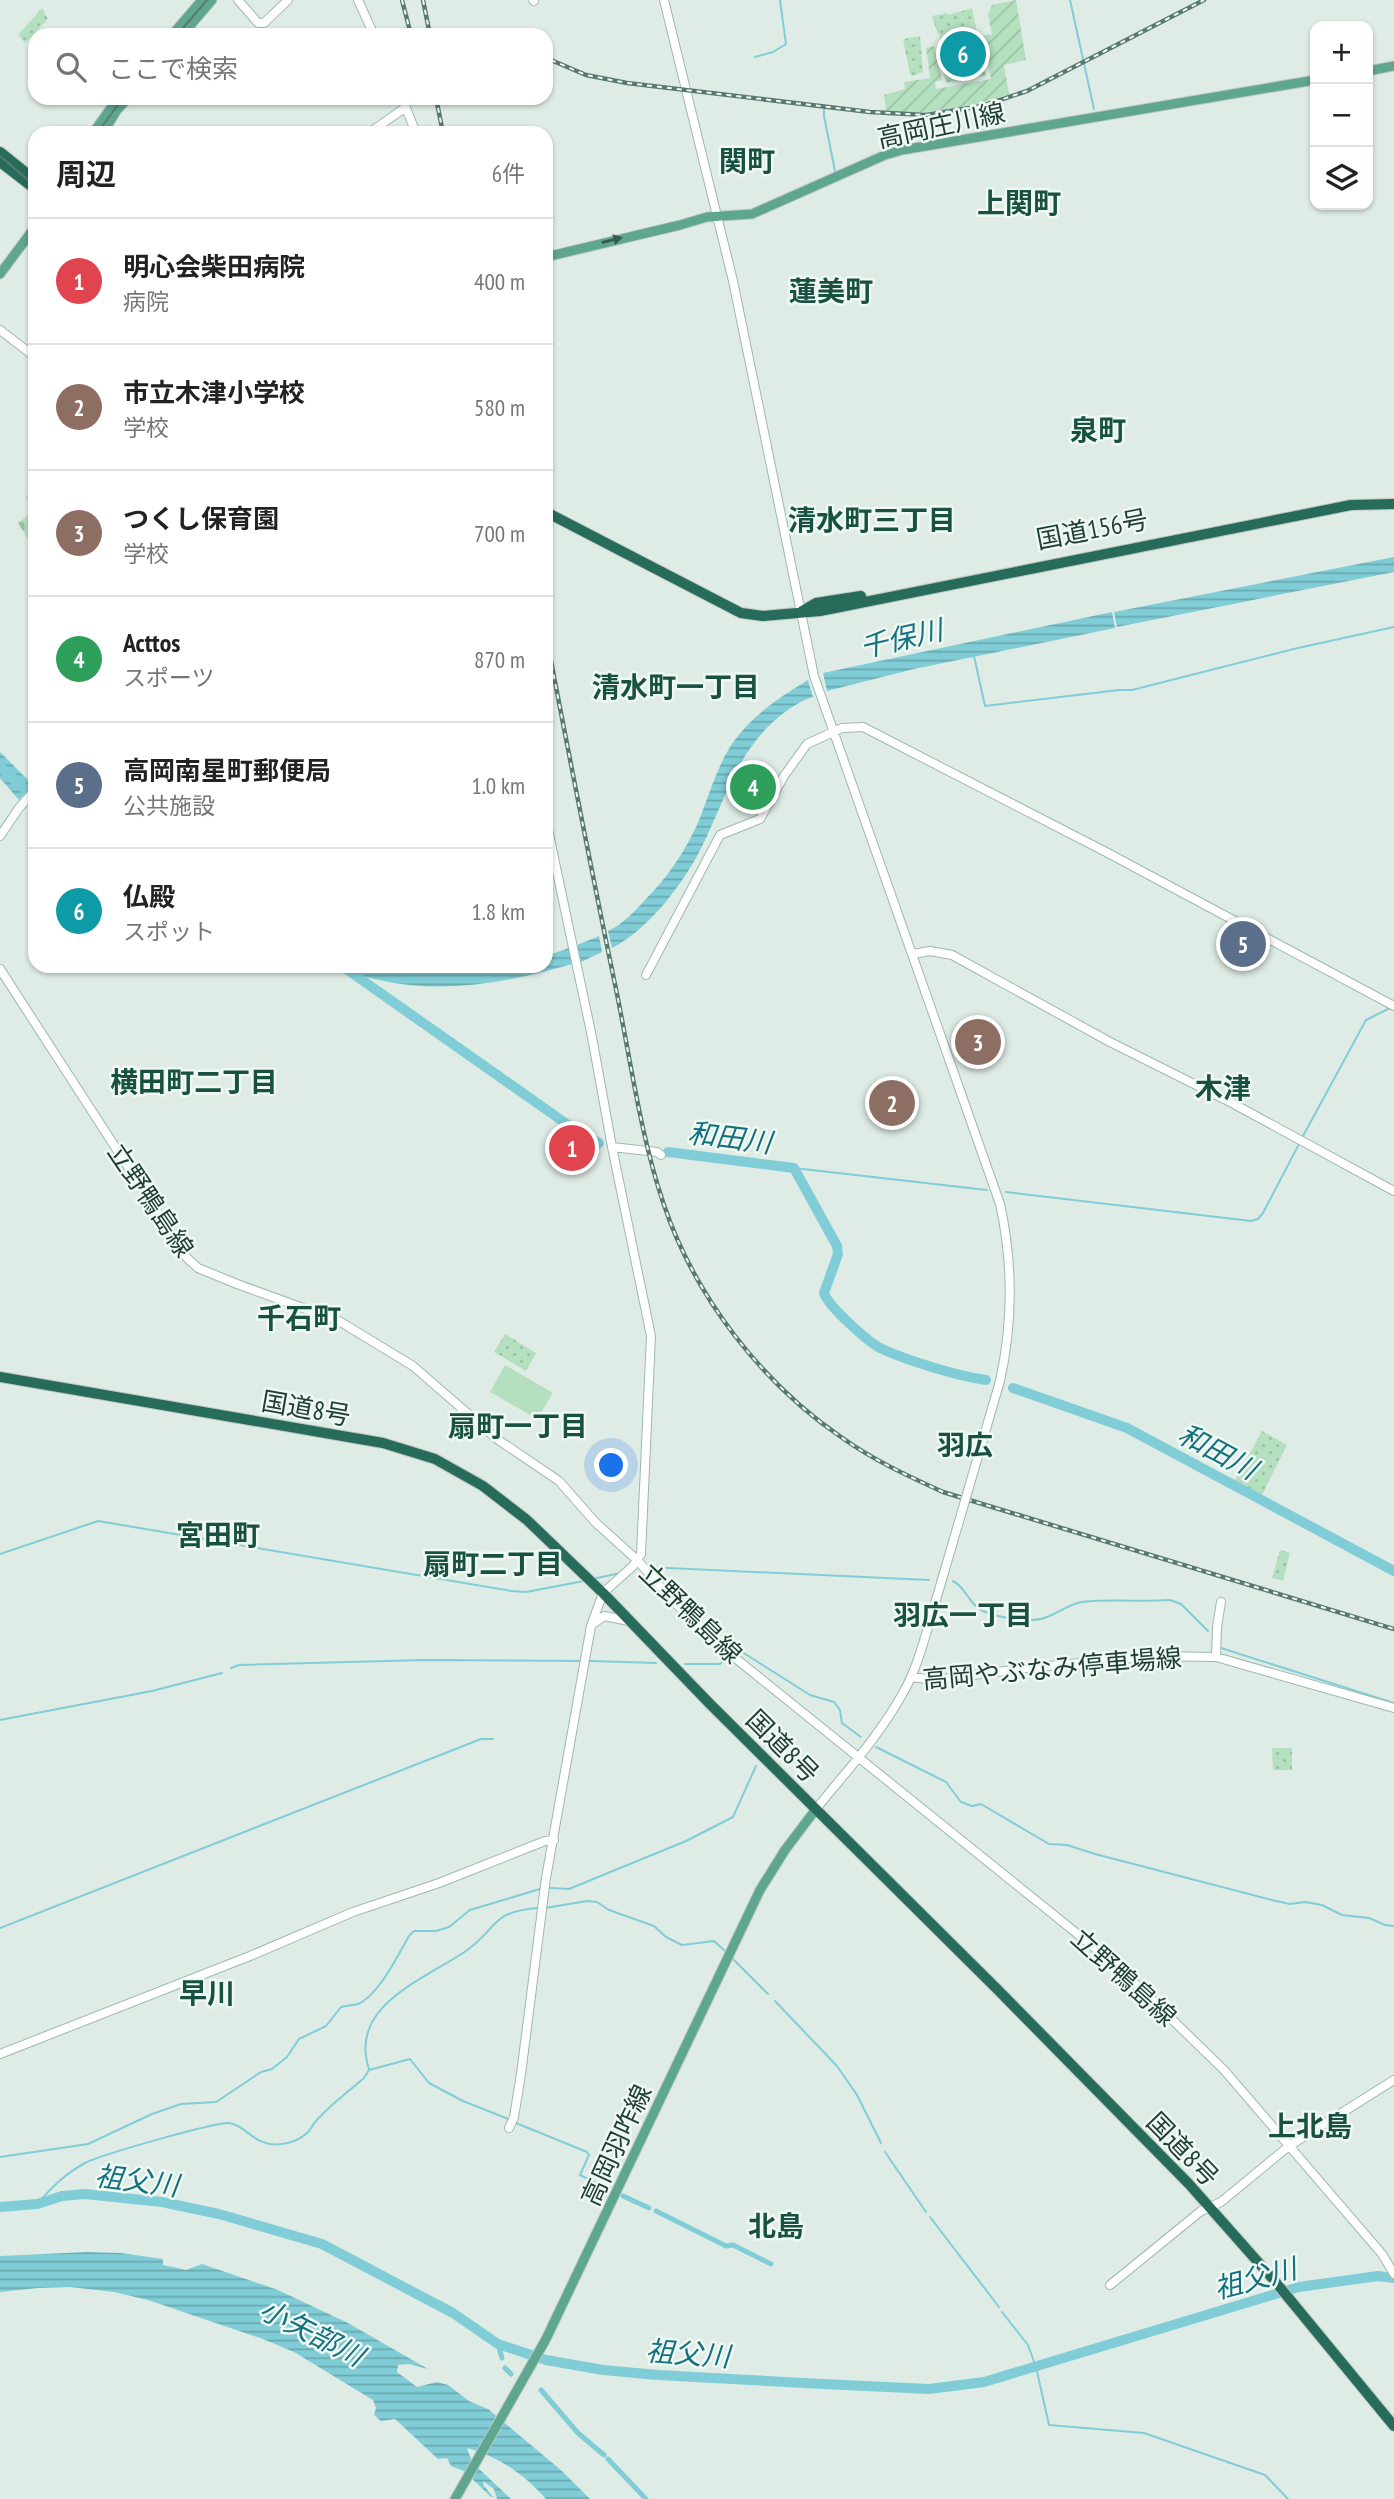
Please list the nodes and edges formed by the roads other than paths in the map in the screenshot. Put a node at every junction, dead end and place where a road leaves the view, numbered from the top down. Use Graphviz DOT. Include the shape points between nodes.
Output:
graph roads {
  1 [pos="202,0"];
  2 [pos="212,0"];
  3 [pos="238,0"];
  4 [pos="288,0"];
  5 [pos="358,0"];
  6 [pos="664,0"];
  7 [pos="178,28"];
  8 [pos="188,28"];
  9 [pos="371,28"];
  10 [pos="1394,66"];
  11 [pos="1373,70"];
  12 [pos="1310,81"];
  13 [pos="113,105"];
  14 [pos="122,105"];
  15 [pos="401,105"];
  16 [pos="405,105"];
  17 [pos="98,126"];
  18 [pos="107,126"];
  19 [pos="377,126"];
  20 [pos="413,126"];
  21 [pos="0,152"];
  22 [pos="0,162"];
  23 [pos="28,174"];
  24 [pos="28,184"];
  25 [pos="717,216"];
  26 [pos="28,236"];
  27 [pos="553,255"];
  28 [pos="0,274"];
  29 [pos="0,330"];
  30 [pos="28,352"];
  31 [pos="1394,501"];
  32 [pos="553,516"];
  33 [pos="802,611"];
  34 [pos="834,732"];
  35 [pos="28,798"];
  36 [pos="0,836"];
  37 [pos="553,853"];
  38 [pos="913,954"];
  39 [pos="0,969"];
  40 [pos="646,975"];
  41 [pos="1394,1006"];
  42 [pos="612,1147"];
  43 [pos="661,1155"];
  44 [pos="1394,1191"];
  45 [pos="0,1377"];
  46 [pos="637,1560"];
  47 [pos="603,1593"];
  48 [pos="1221,1602"];
  49 [pos="629,1621"];
  50 [pos="591,1626"];
  51 [pos="1216,1657"];
  52 [pos="911,1677"];
  53 [pos="1394,1708"];
  54 [pos="858,1757"];
  55 [pos="816,1809"];
  56 [pos="554,1840"];
  57 [pos="0,2054"];
  58 [pos="1394,2080"];
  59 [pos="512,2123"];
  60 [pos="1289,2146"];
  61 [pos="1210,2207"];
  62 [pos="1392,2270"];
  63 [pos="1110,2285"];
  64 [pos="1394,2425"];
  65 [pos="455,2499"];
  1 -- 7 [label="main road"];
  2 -- 8 [label="main road"];
  3 -- 4 [label="street" via="258,23 264,23"];
  5 -- 9 [label="street"];
  6 -- 25 [label="street"];
  10 -- 11 [label="main road"];
  12 -- 25 [label="main road, 高岡庄川線" via="902,150 752,214"];
  13 -- 17 [label="main road"];
  14 -- 18 [label="main road"];
  15 -- 19 [label="street"];
  16 -- 20 [label="street"];
  21 -- 23 [label="highway"];
  22 -- 24 [label="highway"];
  27 -- 25 [label="main road, 高岡庄川線, one-way"];
  25 -- 33 [label="street"];
  26 -- 28 [label="main road"];
  29 -- 30 [label="street"];
  31 -- 33 [label="highway, 国道156号" via="1350,499 816,603"];
  32 -- 33 [label="highway, 国道156号" via="747,615"];
  33 -- 34 [label="street" via="814,676"];
  34 -- 38 [label="street"];
  34 -- 40 [label="street" via="807,744 795,757 760,819 720,835"];
  34 -- 41 [label="street" via="863,727"];
  35 -- 36 [label="street"];
  37 -- 42 [label="street"];
  38 -- 44 [label="street" via="952,955"];
  38 -- 52 [label="street, bridge" via="992,1178 1004,1221 1011,1303 1000,1381"];
  39 -- 46 [label="street, 立野鴨島線" via="187,1258 198,1268 339,1321 387,1348 497,1439 559,1481"];
  42 -- 43 [label="street"];
  42 -- 46 [label="street" via="651,1336 642,1546"];
  45 -- 47 [label="highway, 国道8号" via="340,1434 413,1451 483,1486 527,1520"];
  46 -- 47 [label="street"];
  46 -- 54 [label="street, 立野鴨島線" via="727,1652"];
  47 -- 49 [label="highway, 国道8号"];
  47 -- 50 [label="street"];
  48 -- 51 [label="street, 高岡やぶなみ停車場線"];
  49 -- 50 [label="street" via="604,1616"];
  49 -- 55 [label="highway, 国道8号"];
  50 -- 56 [label="street"];
  51 -- 52 [label="street, 高岡やぶなみ停車場線" via="1116,1658 935,1680"];
  51 -- 53 [label="street"];
  52 -- 54 [label="street, 高岡やぶなみ停車場線"];
  54 -- 55 [label="street, 高岡やぶなみ停車場線"];
  54 -- 60 [label="street, 立野鴨島線" via="1116,1965 1224,2070"];
  55 -- 61 [label="highway, 国道8号"];
  55 -- 65 [label="main road, 高岡羽咋線" via="760,1890 546,2339"];
  56 -- 57 [label="street" via="363,1908"];
  56 -- 59 [label="street"];
  58 -- 60 [label="street"];
  60 -- 61 [label="street"];
  60 -- 62 [label="street, 立野鴨島線"];
  61 -- 63 [label="street"];
  61 -- 64 [label="highway, 国道8号"];
}
